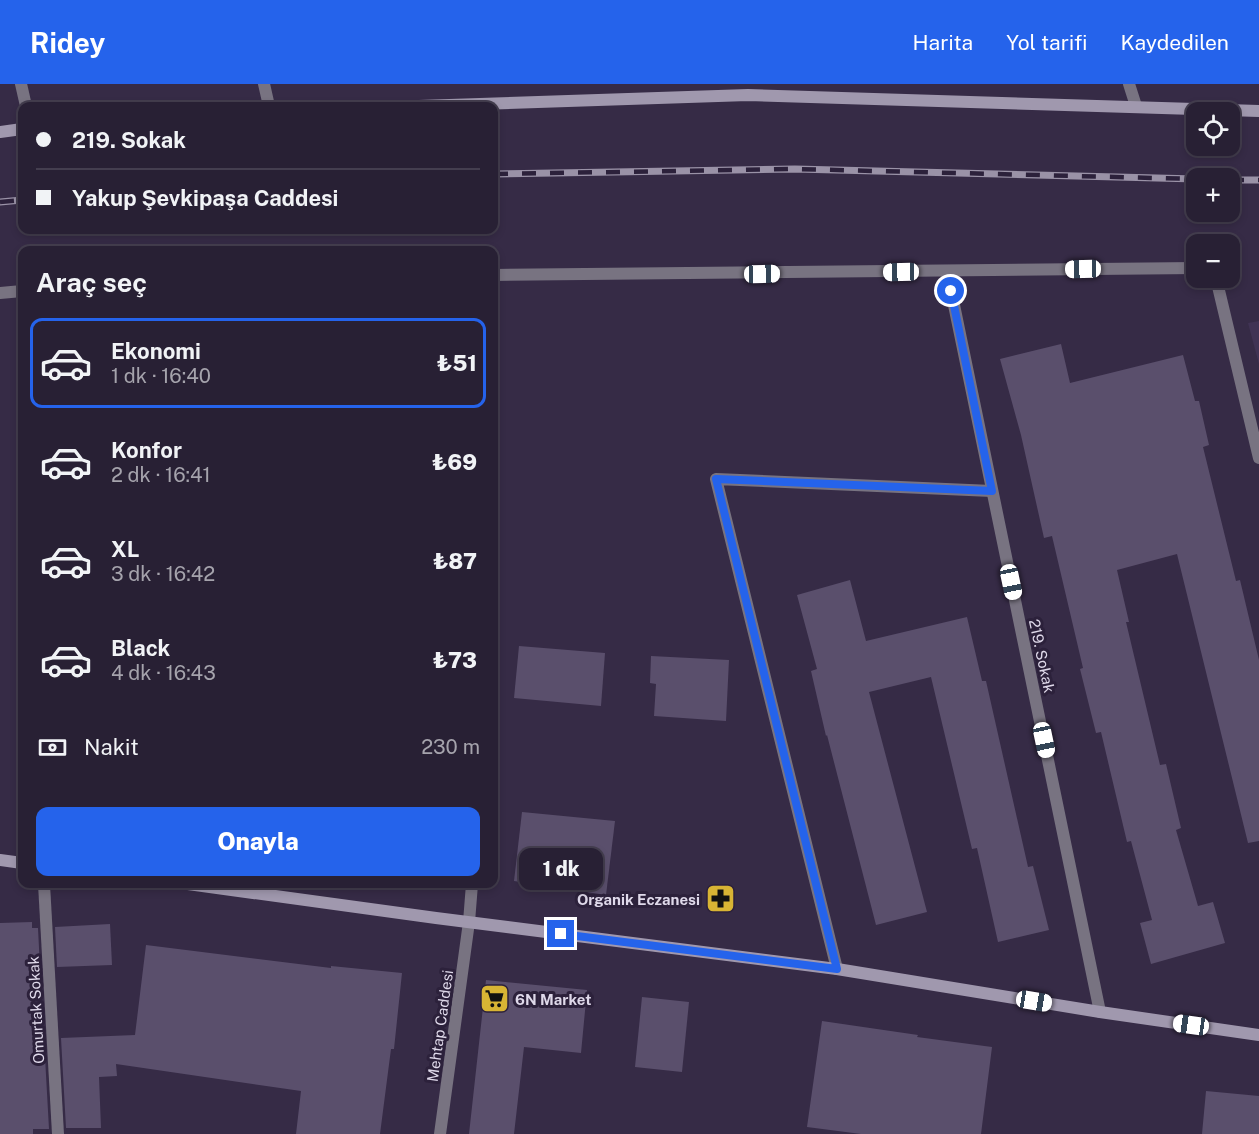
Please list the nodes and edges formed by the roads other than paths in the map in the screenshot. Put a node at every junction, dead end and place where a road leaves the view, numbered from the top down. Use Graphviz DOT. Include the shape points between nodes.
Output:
graph roads {
  1 [pos="21,84"];
  2 [pos="264,84"];
  3 [pos="1132,84"];
  4 [pos="747,90"];
  5 [pos="25,102"];
  6 [pos="267,102"];
  7 [pos="498,102"];
  8 [pos="1136,106"];
  9 [pos="1259,111"];
  10 [pos="18,130"];
  11 [pos="0,132"];
  12 [pos="1186,268"];
  13 [pos="947,271"];
  14 [pos="498,275"];
  15 [pos="1218,288"];
  16 [pos="18,291"];
  17 [pos="0,293"];
  18 [pos="1259,458"];
  19 [pos="992,491"];
  20 [pos="0,860"];
  21 [pos="18,862"];
  22 [pos="44,888"];
  23 [pos="218,888"];
  24 [pos="472,888"];
  25 [pos="469,922"];
  26 [pos="837,969"];
  27 [pos="1100,1012"];
  28 [pos="1259,1035"];
  29 [pos="58,1134"];
  30 [pos="440,1134"];
  1 -- 5 [label="street"];
  2 -- 6 [label="street"];
  3 -- 8 [label="street"];
  4 -- 7 [label="main road"];
  4 -- 8 [label="main road"];
  8 -- 9 [label="main road"];
  10 -- 11 [label="main road"];
  12 -- 13 [label="street"];
  13 -- 14 [label="street"];
  13 -- 19 [label="street, 219. Sokak"];
  15 -- 18 [label="street"];
  16 -- 17 [label="street"];
  19 -- 26 [label="street" via="716,479"];
  19 -- 27 [label="street, 219. Sokak"];
  20 -- 21 [label="main road"];
  22 -- 29 [label="street, Omurtak Sokak"];
  23 -- 25 [label="main road"];
  24 -- 25 [label="street, Mehtap Caddesi"];
  25 -- 26 [label="main road"];
  25 -- 30 [label="street, Mehtap Caddesi"];
  26 -- 27 [label="main road"];
  27 -- 28 [label="main road"];
}
